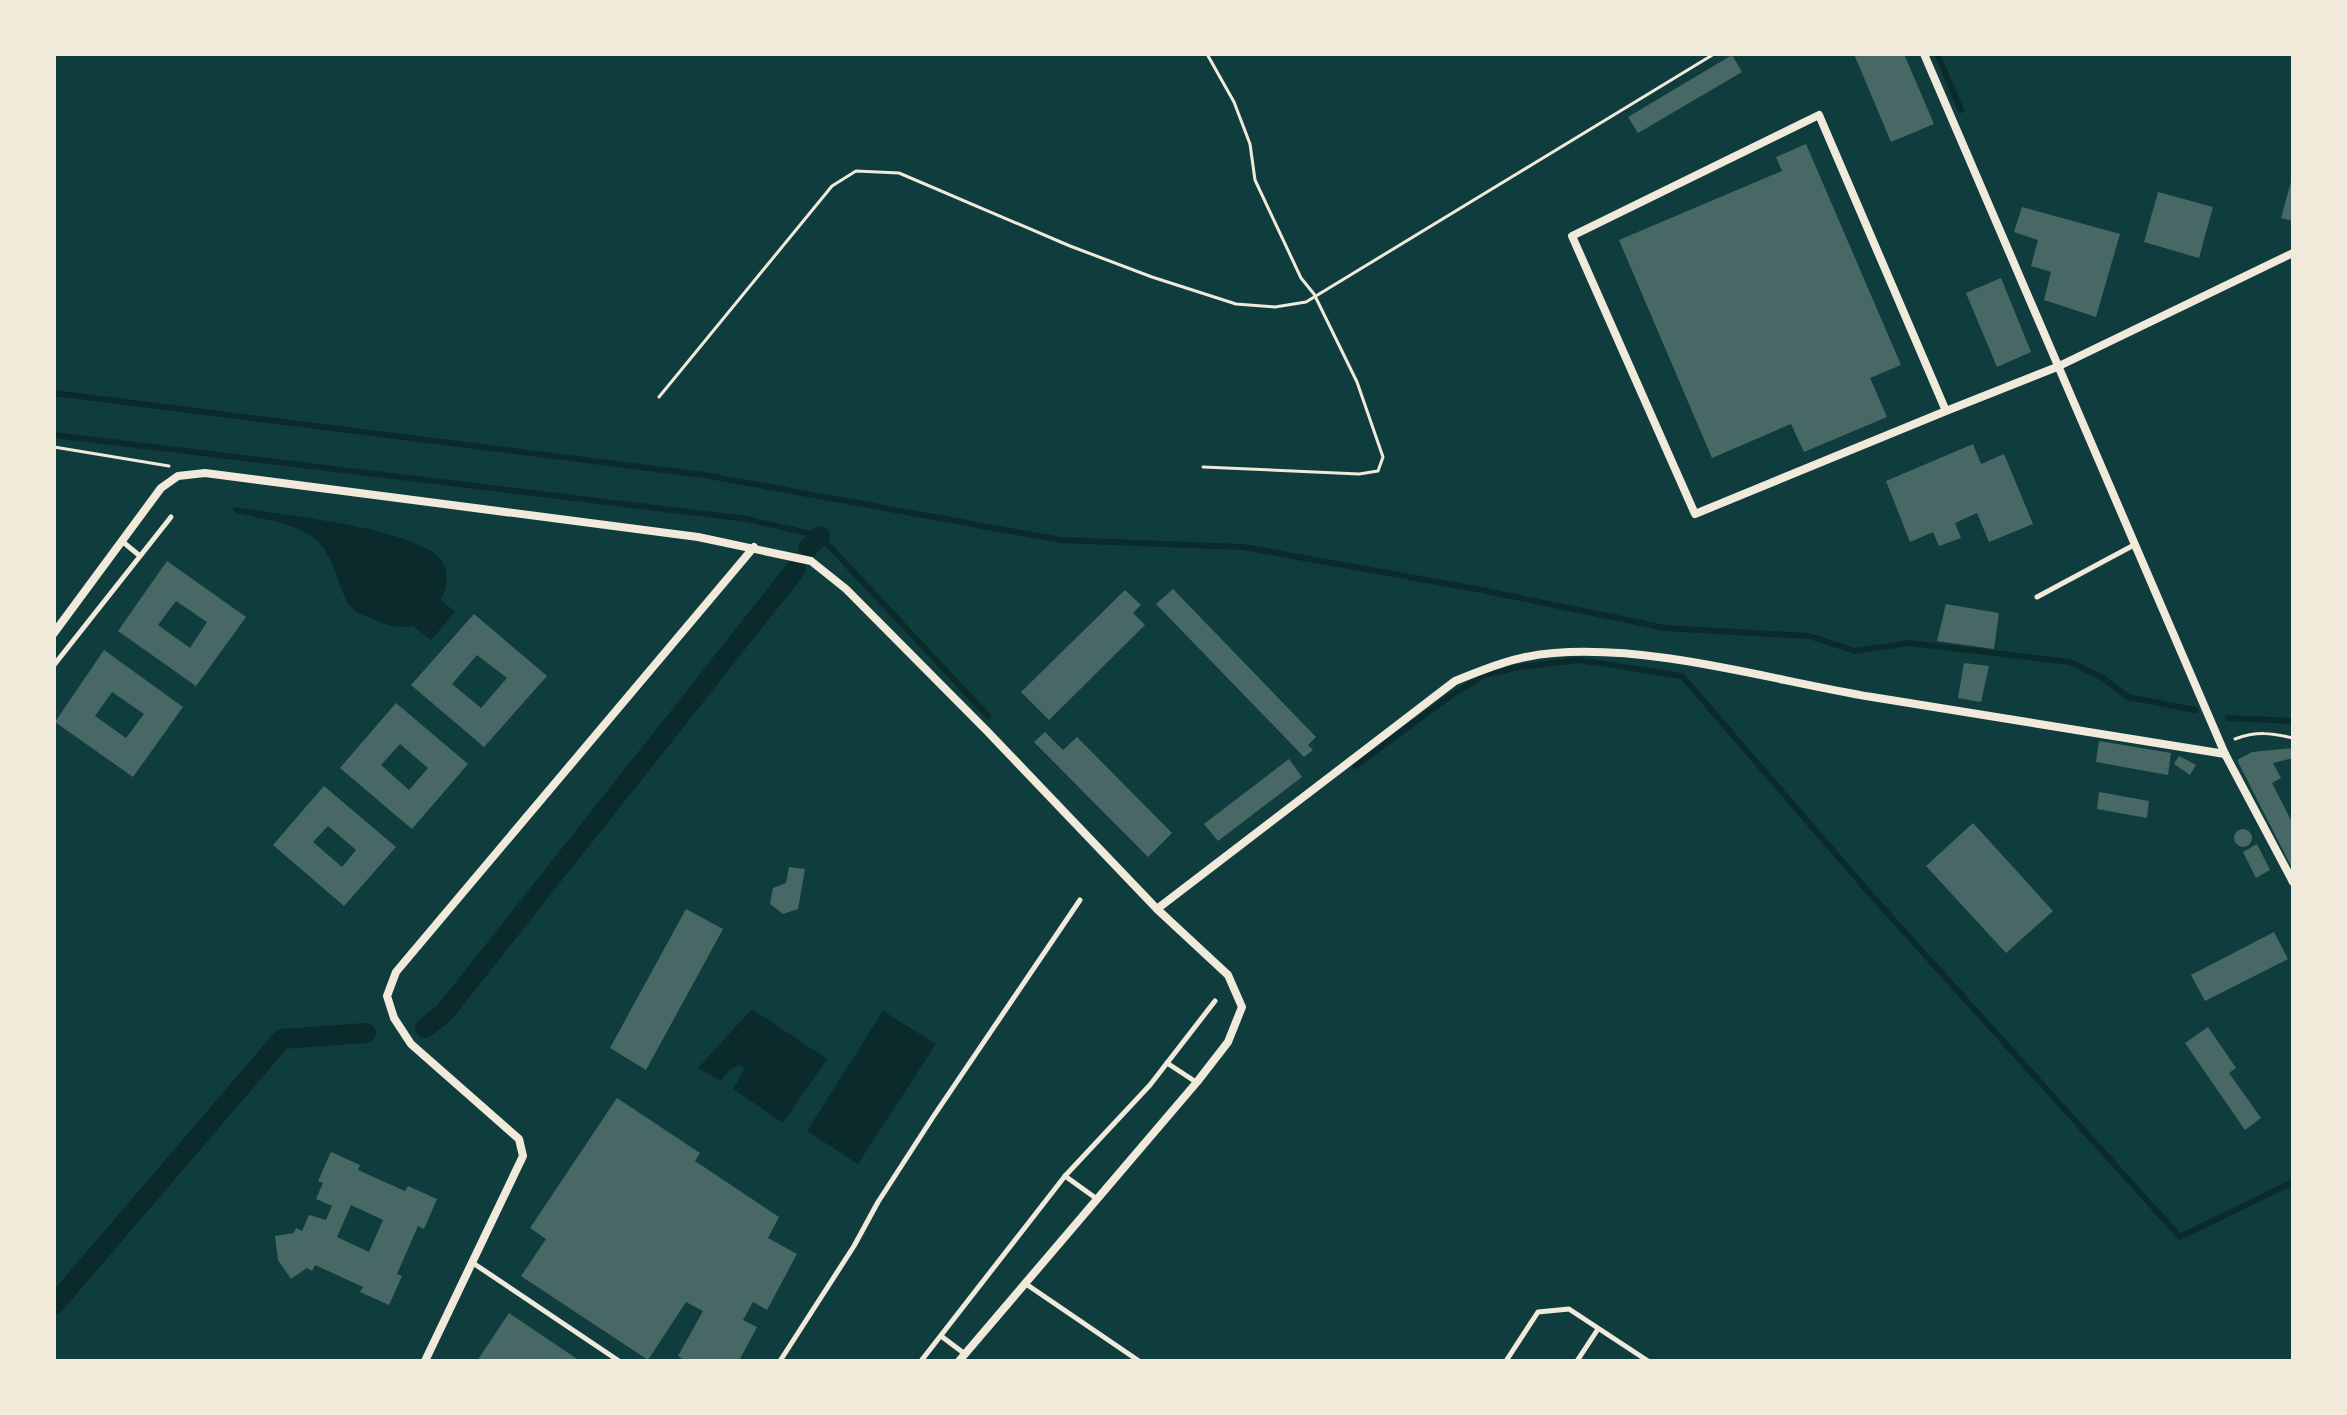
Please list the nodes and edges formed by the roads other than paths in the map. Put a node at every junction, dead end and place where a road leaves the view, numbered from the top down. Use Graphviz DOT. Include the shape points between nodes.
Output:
graph roads {
  1 [pos="1924,54"];
  2 [pos="2293,253"];
  3 [pos="2057,367"];
  4 [pos="1946,411"];
  5 [pos="171,517"];
  6 [pos="123,542"];
  7 [pos="2135,545"];
  8 [pos="754,547"];
  9 [pos="140,556"];
  10 [pos="2037,597"];
  11 [pos="54,633"];
  12 [pos="54,665"];
  13 [pos="2225,754"];
  14 [pos="2293,882"];
  15 [pos="1080,900"];
  16 [pos="1157,909"];
  17 [pos="1215,1001"];
  18 [pos="1167,1063"];
  19 [pos="1197,1082"];
  20 [pos="1065,1176"];
  21 [pos="1097,1199"];
  22 [pos="473,1263"];
  23 [pos="1025,1284"];
  24 [pos="1598,1329"];
  25 [pos="941,1336"];
  26 [pos="962,1358"];
  27 [pos="425,1361"];
  28 [pos="619,1361"];
  29 [pos="780,1361"];
  30 [pos="921,1361"];
  31 [pos="1139,1361"];
  32 [pos="1506,1361"];
  33 [pos="1577,1361"];
  34 [pos="1648,1361"];
  1 -- 3 [label="street"];
  2 -- 3 [label="street"];
  3 -- 4 [label="street"];
  3 -- 7 [label="street"];
  4 -- 4 [label="street" via="1819,115 1572,236 1695,514"];
  5 -- 9 [label="lane"];
  6 -- 8 [label="street" via="161,488 178,476 205,473"];
  6 -- 9 [label="lane"];
  6 -- 11 [label="street"];
  7 -- 10 [label="lane"];
  7 -- 13 [label="street"];
  8 -- 16 [label="street" via="811,561 846,589"];
  8 -- 22 [label="street" via="396,972 387,996 411,1044 519,1139 523,1156"];
  9 -- 12 [label="lane"];
  13 -- 14 [label="street"];
  13 -- 16 [label="street" via="1654,657 1553,653 1502,662 1455,681"];
  15 -- 29 [label="lane" via="933,1117"];
  16 -- 19 [label="street" via="1228,975 1242,1007 1228,1042"];
  17 -- 18 [label="lane"];
  18 -- 19 [label="lane"];
  18 -- 20 [label="lane"];
  19 -- 21 [label="street"];
  20 -- 21 [label="lane"];
  20 -- 25 [label="lane"];
  21 -- 23 [label="street"];
  22 -- 27 [label="street"];
  22 -- 28 [label="lane"];
  23 -- 26 [label="street"];
  23 -- 31 [label="lane"];
  24 -- 32 [label="lane" via="1569,1309 1538,1312"];
  24 -- 33 [label="lane"];
  24 -- 34 [label="lane"];
  25 -- 26 [label="lane"];
  25 -- 30 [label="lane"];
}
